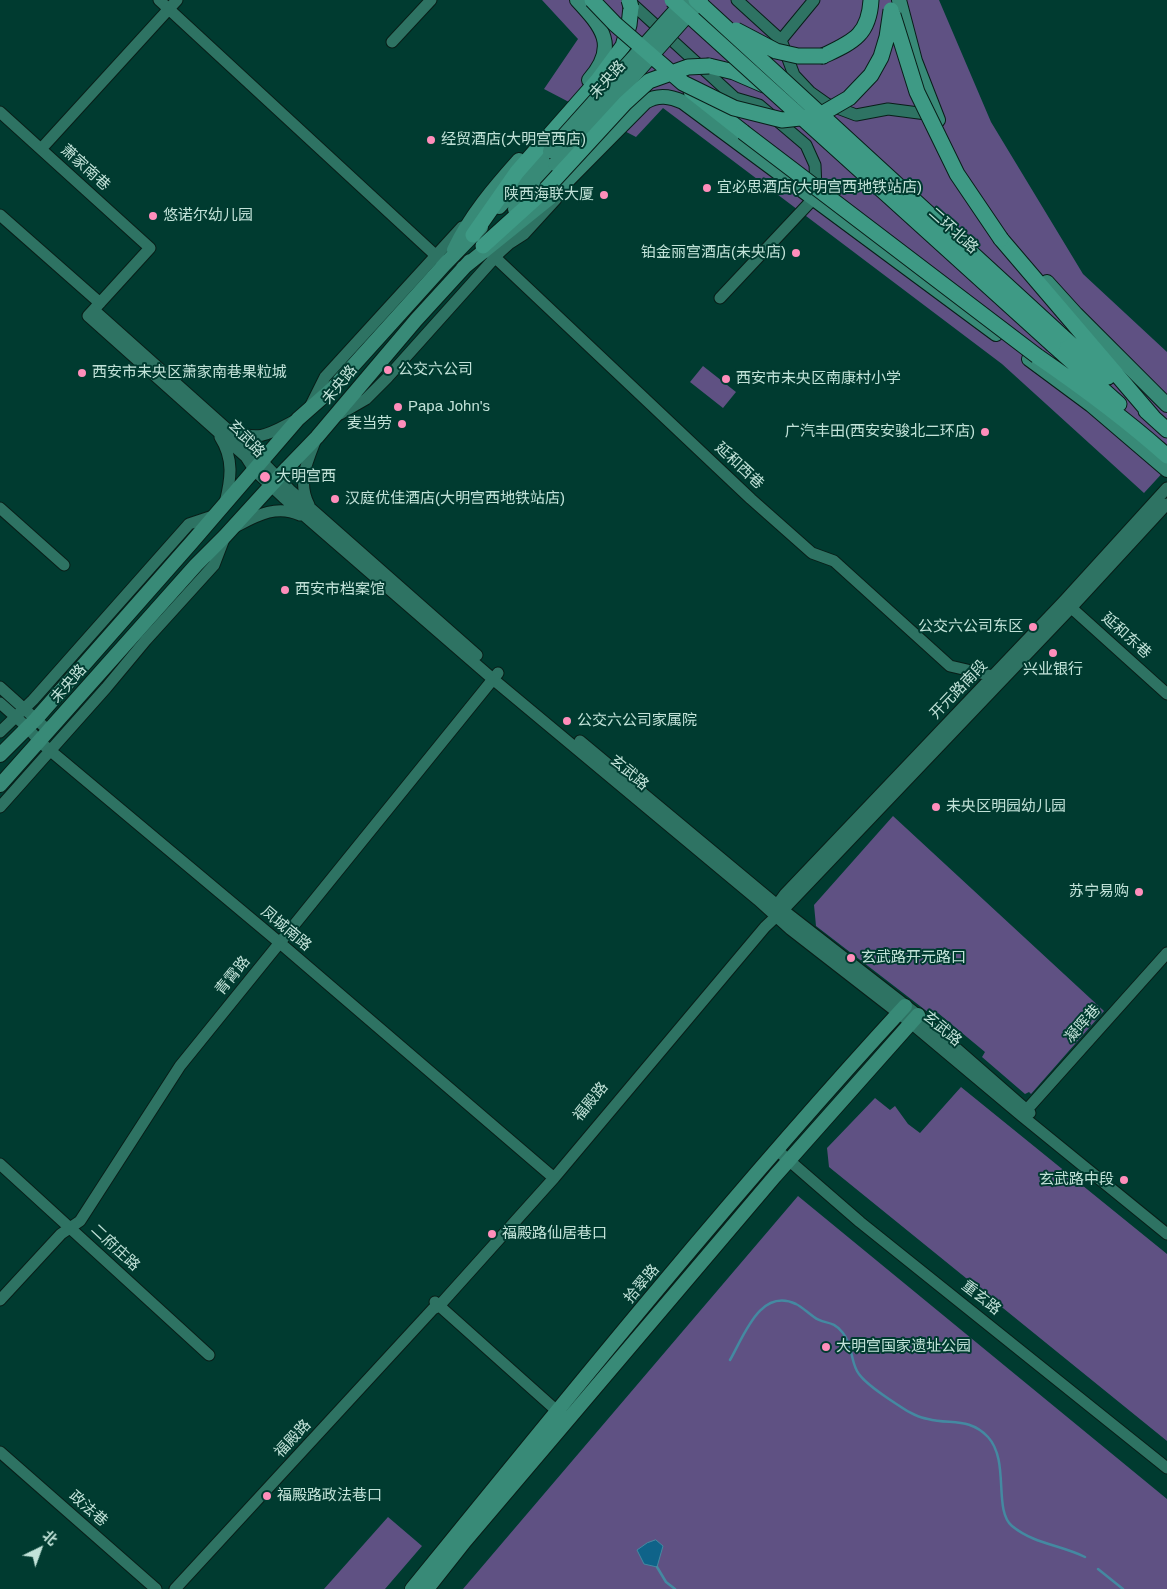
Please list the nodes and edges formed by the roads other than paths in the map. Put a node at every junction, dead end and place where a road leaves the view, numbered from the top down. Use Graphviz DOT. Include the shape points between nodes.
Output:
graph roads {
  1 [pos="159,0"];
  2 [pos="176,0"];
  3 [pos="431,0"];
  4 [pos="577,0"];
  5 [pos="592,0"];
  6 [pos="599,0"];
  7 [pos="628,0"];
  8 [pos="672,0"];
  9 [pos="685,0"];
  10 [pos="696,0"];
  11 [pos="701,0"];
  12 [pos="737,0"];
  13 [pos="814,0"];
  14 [pos="871,0"];
  15 [pos="893,3"];
  16 [pos="168,9"];
  17 [pos="717,20"];
  18 [pos="615,24"];
  19 [pos="781,40"];
  20 [pos="392,42"];
  21 [pos="682,83"];
  22 [pos="770,88"];
  23 [pos="0,112"];
  24 [pos="936,116"];
  25 [pos="41,149"];
  26 [pos="553,157"];
  27 [pos="814,198"];
  28 [pos="0,215"];
  29 [pos="484,247"];
  30 [pos="443,259"];
  31 [pos="720,298"];
  32 [pos="411,302"];
  33 [pos="388,308"];
  34 [pos="94,310"];
  35 [pos="416,320"];
  36 [pos="1057,340"];
  37 [pos="412,350"];
  38 [pos="1167,405"];
  39 [pos="310,408"];
  40 [pos="336,416"];
  41 [pos="1154,418"];
  42 [pos="298,419"];
  43 [pos="217,425"];
  44 [pos="1167,430"];
  45 [pos="317,438"];
  46 [pos="1167,447"];
  47 [pos="1167,456"];
  48 [pos="259,466"];
  49 [pos="1167,470"];
  50 [pos="274,482"];
  51 [pos="1167,488"];
  52 [pos="1167,504"];
  53 [pos="0,508"];
  54 [pos="220,511"];
  55 [pos="316,519"];
  56 [pos="228,533"];
  57 [pos="64,565"];
  58 [pos="1068,604"];
  59 [pos="496,676"];
  60 [pos="993,676"];
  61 [pos="0,687"];
  62 [pos="1167,694"];
  63 [pos="0,703"];
  64 [pos="20,713"];
  65 [pos="32,723"];
  66 [pos="49,731"];
  67 [pos="0,732"];
  68 [pos="40,742"];
  69 [pos="51,751"];
  70 [pos="0,755"];
  71 [pos="0,785"];
  72 [pos="0,806"];
  73 [pos="776,910"];
  74 [pos="280,943"];
  75 [pos="1167,953"];
  76 [pos="902,1009"];
  77 [pos="914,1019"];
  78 [pos="1024,1113"];
  79 [pos="777,1150"];
  80 [pos="789,1161"];
  81 [pos="0,1164"];
  82 [pos="553,1176"];
  83 [pos="1167,1224"];
  84 [pos="71,1228"];
  85 [pos="1167,1234"];
  86 [pos="0,1300"];
  87 [pos="436,1306"];
  88 [pos="208,1355"];
  89 [pos="557,1411"];
  90 [pos="0,1452"];
  91 [pos="1167,1468"];
  92 [pos="156,1589"];
  93 [pos="175,1589"];
  94 [pos="412,1589"];
  95 [pos="426,1589"];
  1 -- 16 [label="street"];
  2 -- 16 [label="street"];
  3 -- 20 [label="street"];
  4 -- 30 [label="main road" via="603,33 605,48 599,66 490,193"];
  5 -- 18 [label="highway, bridge"];
  6 -- 18 [label="highway, bridge"];
  7 -- 27 [label="street" via="735,98 759,105 806,145 816,165"];
  7 -- 29 [label="highway, bridge" via="631,7 624,46 517,172"];
  8 -- 22 [label="highway, 二环北路, bridge"];
  9 -- 26 [label="main road, 未央路, bridge"];
  10 -- 17 [label="highway, 二环北路, bridge"];
  11 -- 26 [label="main road, 未央路, bridge"];
  12 -- 19 [label="street"];
  13 -- 19 [label="street"];
  14 -- 17 [label="highway, bridge" via="870,16 863,30 849,44 823,56 798,56 776,51"];
  15 -- 21 [label="highway, bridge" via="881,57 871,75 849,98 818,116 782,120 734,108"];
  15 -- 24 [label="main road"];
  15 -- 41 [label="highway, bridge" via="917,92 957,174 1001,239"];
  16 -- 25 [label="street"];
  16 -- 30 [label="street"];
  17 -- 36 [label="highway, 二环北路, bridge"];
  18 -- 21 [label="highway, bridge"];
  19 -- 24 [label="street" via="794,75 827,104 856,115 888,109"];
  21 -- 47 [label="highway, bridge" via="1037,356 1081,386"];
  22 -- 29 [label="highway, bridge" via="734,72 709,66 688,67 649,82 625,103 546,189"];
  22 -- 36 [label="highway, 二环北路, bridge"];
  23 -- 25 [label="street, 萧家南巷"];
  24 -- 38 [label="main road" via="955,158 1013,245"];
  25 -- 34 [label="street, 萧家南巷" via="150,248"];
  26 -- 29 [label="main road, 未央路"];
  27 -- 29 [label="main road" via="683,102 666,96 650,98 551,197"];
  27 -- 31 [label="street"];
  27 -- 49 [label="main road" via="1091,405"];
  28 -- 34 [label="street, 玄武路"];
  29 -- 30 [label="main road, 未央路"];
  29 -- 35 [label="main road, 未央路"];
  29 -- 37 [label="street"];
  29 -- 60 [label="street, 延和西巷" via="812,553 834,561 950,666"];
  30 -- 32 [label="main road, 未央路"];
  30 -- 33 [label="street"];
  32 -- 33 [label="street"];
  32 -- 39 [label="main road, 未央路" via="332,389"];
  33 -- 39 [label="street" via="325,378"];
  34 -- 43 [label="street, 玄武路"];
  35 -- 37 [label="street"];
  35 -- 40 [label="main road, 未央路"];
  36 -- 41 [label="highway, 二环北路"];
  36 -- 46 [label="highway, 二环北路"];
  37 -- 40 [label="street" via="366,399"];
  39 -- 42 [label="main road, 未央路"];
  40 -- 45 [label="main road, 未央路"];
  41 -- 44 [label="highway, 二环北路"];
  42 -- 43 [label="street" via="261,436"];
  42 -- 48 [label="main road, 未央路"];
  43 -- 48 [label="street, 玄武路"];
  43 -- 54 [label="street" via="230,461 231,477"];
  45 -- 50 [label="main road, 未央路"];
  45 -- 55 [label="street" via="305,469 303,486"];
  48 -- 50 [label="street, 玄武路"];
  48 -- 54 [label="main road, 未央路"];
  50 -- 55 [label="street, 玄武路"];
  50 -- 56 [label="main road, 未央路"];
  51 -- 58 [label="street, 开元路南段"];
  52 -- 58 [label="street, 开元路南段"];
  53 -- 57 [label="street"];
  54 -- 64 [label="street" via="189,524"];
  54 -- 65 [label="main road, 未央路"];
  55 -- 56 [label="street" via="284,510 261,514"];
  55 -- 59 [label="street, 玄武路"];
  56 -- 66 [label="main road, 未央路"];
  56 -- 69 [label="street" via="214,565"];
  58 -- 60 [label="street, 开元路南段"];
  58 -- 62 [label="street, 延和东巷"];
  58 -- 73 [label="street, 开元路南段"];
  59 -- 73 [label="street, 玄武路"];
  59 -- 74 [label="street, 青霄路"];
  60 -- 73 [label="street, 开元路南段"];
  61 -- 64 [label="street, 凤城南路"];
  63 -- 64 [label="street, 凤城南路"];
  64 -- 65 [label="street, 凤城南路"];
  64 -- 67 [label="street"];
  65 -- 66 [label="street, 凤城南路"];
  65 -- 68 [label="street, 凤城南路"];
  65 -- 70 [label="main road, 未央路"];
  66 -- 68 [label="main road, 未央路"];
  68 -- 69 [label="street, 凤城南路"];
  68 -- 71 [label="main road, 未央路"];
  69 -- 72 [label="street"];
  69 -- 74 [label="street, 凤城南路"];
  73 -- 76 [label="street, 玄武路"];
  73 -- 82 [label="street, 福殿路"];
  74 -- 82 [label="street, 凤城南路"];
  74 -- 84 [label="street, 青霄路" via="180,1066 80,1222"];
  75 -- 78 [label="street, 凝晖巷"];
  76 -- 77 [label="street, 玄武路"];
  76 -- 79 [label="main road, 拾翠路"];
  77 -- 78 [label="street, 玄武路"];
  77 -- 80 [label="main road"];
  78 -- 83 [label="street, 玄武路"];
  78 -- 85 [label="street, 玄武路"];
  79 -- 80 [label="street, 重玄路"];
  79 -- 89 [label="main road, 拾翠路"];
  80 -- 91 [label="street, 重玄路" via="860,1222"];
  80 -- 95 [label="main road"];
  81 -- 84 [label="street, 二府庄路"];
  82 -- 87 [label="street, 福殿路"];
  84 -- 86 [label="street, 青霄路" via="61,1234"];
  84 -- 88 [label="street, 二府庄路"];
  87 -- 89 [label="street"];
  87 -- 93 [label="street, 福殿路"];
  89 -- 94 [label="main road, 拾翠路"];
  90 -- 92 [label="street, 政法巷"];
}
